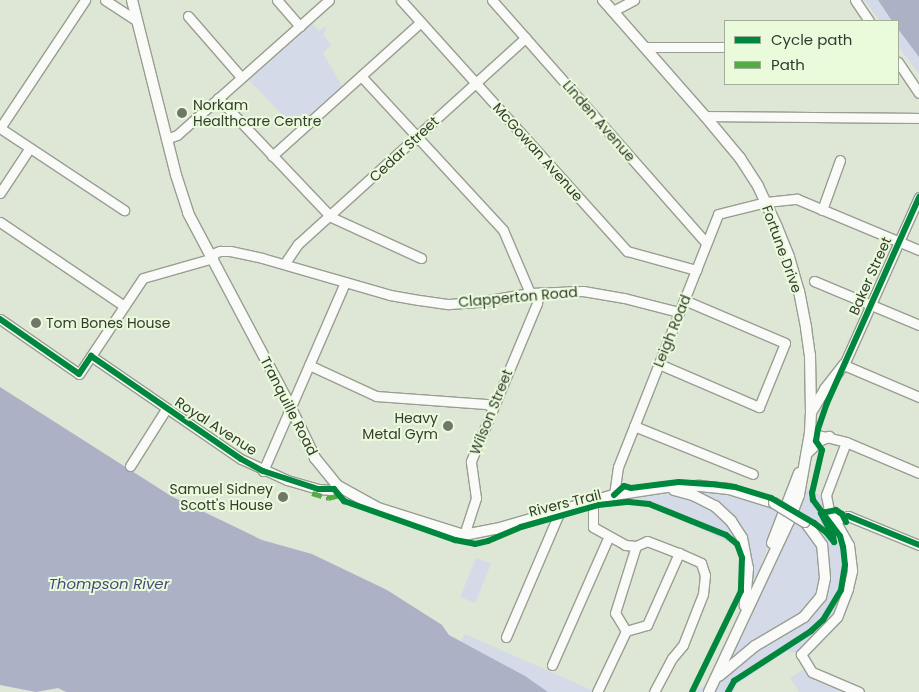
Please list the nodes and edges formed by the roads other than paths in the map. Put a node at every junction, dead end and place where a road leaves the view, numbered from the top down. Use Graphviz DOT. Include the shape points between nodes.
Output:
graph roads {
  1 [pos="85,0"];
  2 [pos="105,0"];
  3 [pos="132,0"];
  4 [pos="277,0"];
  5 [pos="329,0"];
  6 [pos="401,0"];
  7 [pos="492,0"];
  8 [pos="603,0"];
  9 [pos="634,0"];
  10 [pos="854,0"];
  11 [pos="613,11"];
  12 [pos="188,16"];
  13 [pos="868,20"];
  14 [pos="137,21"];
  15 [pos="420,22"];
  16 [pos="300,26"];
  17 [pos="525,38"];
  18 [pos="644,47"];
  19 [pos="724,47"];
  20 [pos="899,63"];
  21 [pos="361,76"];
  22 [pos="241,77"];
  23 [pos="476,83"];
  24 [pos="919,93"];
  25 [pos="218,98"];
  26 [pos="705,116"];
  27 [pos="919,118"];
  28 [pos="0,128"];
  29 [pos="417,137"];
  30 [pos="166,138"];
  31 [pos="29,149"];
  32 [pos="272,156"];
  33 [pos="840,160"];
  34 [pos="0,194"];
  35 [pos="919,197"];
  36 [pos="766,202"];
  37 [pos="124,210"];
  38 [pos="822,210"];
  39 [pos="331,217"];
  40 [pos="0,222"];
  41 [pos="899,242"];
  42 [pos="706,243"];
  43 [pos="919,250"];
  44 [pos="212,256"];
  45 [pos="420,258"];
  46 [pos="285,263"];
  47 [pos="696,270"];
  48 [pos="814,281"];
  49 [pos="344,282"];
  50 [pos="534,293"];
  51 [pos="684,300"];
  52 [pos="871,305"];
  53 [pos="124,306"];
  54 [pos="679,312"];
  55 [pos="0,319"];
  56 [pos="919,325"];
  57 [pos="91,356"];
  58 [pos="659,364"];
  59 [pos="309,365"];
  60 [pos="844,365"];
  61 [pos="919,397"];
  62 [pos="290,406"];
  63 [pos="493,407"];
  64 [pos="166,409"];
  65 [pos="811,412"];
  66 [pos="634,426"];
  67 [pos="810,433"];
  68 [pos="829,438"];
  69 [pos="846,442"];
  70 [pos="807,453"];
  71 [pos="130,466"];
  72 [pos="263,471"];
  73 [pos="919,473"];
  74 [pos="753,474"];
  75 [pos="338,486"];
  76 [pos="666,488"];
  77 [pos="614,495"];
  78 [pos="593,502"];
  79 [pos="560,511"];
  80 [pos="836,520"];
  81 [pos="464,535"];
  82 [pos="608,538"];
  83 [pos="919,544"];
  84 [pos="636,546"];
  85 [pos="678,553"];
  86 [pos="742,624"];
  87 [pos="626,632"];
  88 [pos="506,636"];
  89 [pos="552,665"];
  90 [pos="715,680"];
  91 [pos="597,692"];
  92 [pos="654,692"];
  93 [pos="709,692"];
  94 [pos="859,692"];
  1 -- 28 [label="street"];
  2 -- 14 [label="street"];
  3 -- 14 [label="main road, Tranquille Road"];
  4 -- 16 [label="street"];
  5 -- 16 [label="street"];
  6 -- 15 [label="street, McGowan Avenue"];
  7 -- 17 [label="street, Linden Avenue"];
  8 -- 11 [label="main road, Fortune Drive"];
  9 -- 11 [label="street"];
  10 -- 13 [label="street"];
  11 -- 18 [label="main road, Fortune Drive"];
  12 -- 22 [label="street"];
  14 -- 30 [label="main road, Tranquille Road"];
  15 -- 21 [label="street"];
  15 -- 23 [label="street, McGowan Avenue"];
  16 -- 22 [label="street"];
  17 -- 23 [label="street, Cedar Street"];
  17 -- 42 [label="street, Linden Avenue"];
  18 -- 19 [label="street"];
  18 -- 26 [label="main road, Fortune Drive"];
  20 -- 24 [label="street"];
  21 -- 29 [label="street"];
  21 -- 32 [label="street"];
  22 -- 25 [label="street"];
  23 -- 29 [label="street, Cedar Street"];
  23 -- 47 [label="street, McGowan Avenue" via="627,251"];
  25 -- 30 [label="street" via="177,135"];
  25 -- 32 [label="street"];
  26 -- 27 [label="street"];
  26 -- 36 [label="main road, Fortune Drive" via="740,158"];
  28 -- 31 [label="street"];
  29 -- 39 [label="street, Cedar Street"];
  29 -- 50 [label="street" via="503,230"];
  30 -- 44 [label="main road, Tranquille Road" via="184,204"];
  31 -- 34 [label="street"];
  31 -- 37 [label="street"];
  32 -- 39 [label="street"];
  33 -- 38 [label="street"];
  35 -- 41 [label="street, Baker Street"];
  36 -- 38 [label="street" via="798,199"];
  36 -- 42 [label="street, Leigh Road" via="718,214"];
  36 -- 65 [label="main road, Fortune Drive" via="799,291 810,355"];
  38 -- 41 [label="street"];
  39 -- 45 [label="street"];
  39 -- 46 [label="street, Cedar Street" via="298,244"];
  40 -- 53 [label="street"];
  41 -- 43 [label="street"];
  41 -- 52 [label="street, Baker Street"];
  42 -- 47 [label="street, Leigh Road"];
  44 -- 46 [label="street, Clapperton Road" via="220,251 230,251"];
  44 -- 53 [label="street, Clapperton Road" via="143,278"];
  44 -- 62 [label="main road, Tranquille Road"];
  46 -- 49 [label="street, Clapperton Road"];
  47 -- 51 [label="street, Leigh Road"];
  48 -- 52 [label="street"];
  49 -- 50 [label="street, Clapperton Road" via="390,295 449,304"];
  49 -- 59 [label="street"];
  50 -- 54 [label="street, Clapperton Road" via="583,291"];
  50 -- 63 [label="street, Wilson Street" via="538,303"];
  51 -- 54 [label="street, Leigh Road"];
  51 -- 58 [label="street" via="785,343 759,407"];
  52 -- 56 [label="street"];
  52 -- 60 [label="street, Baker Street"];
  53 -- 57 [label="street, Clapperton Road"];
  54 -- 58 [label="street, Leigh Road"];
  55 -- 57 [label="street, Clapperton Road" via="79,374"];
  57 -- 64 [label="street, Royal Avenue"];
  58 -- 66 [label="street, Leigh Road"];
  59 -- 62 [label="street"];
  59 -- 63 [label="street" via="376,396"];
  60 -- 61 [label="street"];
  60 -- 65 [label="main road"];
  62 -- 72 [label="street"];
  62 -- 75 [label="main road, Tranquille Road" via="315,458"];
  63 -- 81 [label="street, Wilson Street" via="471,461 476,498"];
  64 -- 71 [label="street"];
  64 -- 72 [label="street, Royal Avenue"];
  65 -- 67 [label="main road, Fortune Drive"];
  66 -- 74 [label="street"];
  66 -- 77 [label="street, Leigh Road" via="618,467"];
  67 -- 68 [label="street"];
  67 -- 70 [label="main road, Fortune Drive"];
  68 -- 69 [label="street"];
  68 -- 70 [label="main road" via="821,440"];
  69 -- 73 [label="street"];
  69 -- 80 [label="street" via="826,495 829,510"];
  70 -- 86 [label="main road, Fortune Drive"];
  72 -- 75 [label="street, Royal Avenue" via="318,489 332,490"];
  75 -- 81 [label="main road, Tranquille Road" via="378,508"];
  76 -- 77 [label="main road, Tranquille Road"];
  76 -- 86 [label="main road" via="693,495 714,506 742,538 748,588"];
  76 -- 90 [label="main road, Tranquille Road, bridge" via="700,486 729,490 774,503 805,522 822,545 825,578 821,597 804,617 755,646"];
  77 -- 78 [label="main road, Tranquille Road"];
  78 -- 79 [label="main road, Tranquille Road"];
  78 -- 82 [label="street" via="593,527"];
  79 -- 81 [label="main road, Tranquille Road"];
  79 -- 88 [label="street"];
  80 -- 83 [label="street" via="848,516"];
  80 -- 94 [label="street" via="849,545 852,571 848,589 837,617 801,654 812,672"];
  82 -- 84 [label="street"];
  82 -- 89 [label="street"];
  84 -- 85 [label="street" via="647,541"];
  84 -- 87 [label="street" via="615,613"];
  85 -- 87 [label="street" via="647,625"];
  85 -- 92 [label="street" via="701,563 706,575 704,594 683,645 672,658"];
  86 -- 90 [label="main road, Fortune Drive"];
  87 -- 91 [label="street"];
  90 -- 93 [label="main road, Fortune Drive"];
}
